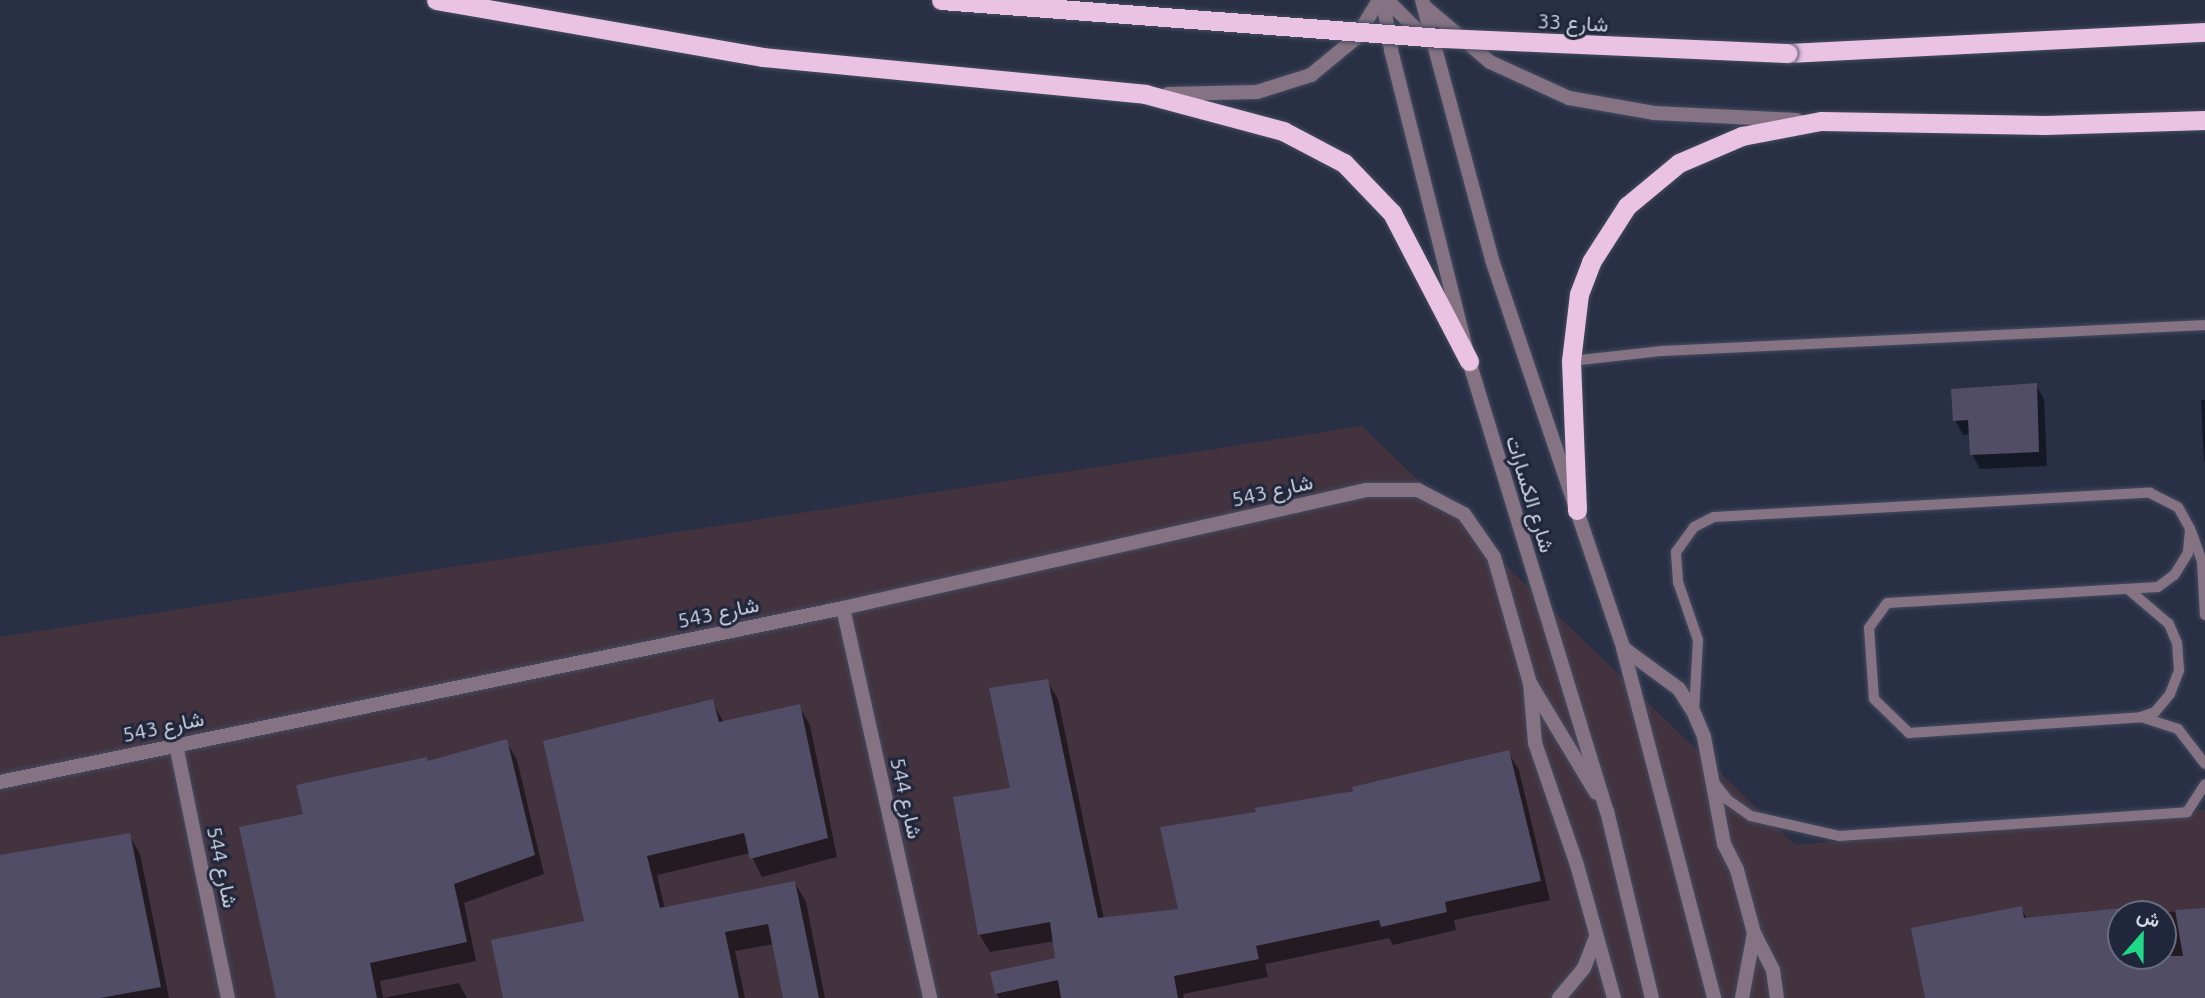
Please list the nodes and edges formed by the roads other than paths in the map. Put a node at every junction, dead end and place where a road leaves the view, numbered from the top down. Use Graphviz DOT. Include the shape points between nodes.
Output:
graph roads {
  1 [pos="436,0"];
  2 [pos="941,0"];
  3 [pos="1383,0"];
  4 [pos="1422,1"];
  5 [pos="1410,23"];
  6 [pos="2205,32"];
  7 [pos="1434,47"];
  8 [pos="1391,50"];
  9 [pos="1145,94"];
  10 [pos="2205,120"];
  11 [pos="1821,121"];
  12 [pos="2205,326"];
  13 [pos="1571,361"];
  14 [pos="1469,362"];
  15 [pos="1577,510"];
  16 [pos="2190,528"];
  17 [pos="2129,590"];
  18 [pos="844,608"];
  19 [pos="2205,615"];
  20 [pos="1623,648"];
  21 [pos="1530,683"];
  22 [pos="1694,713"];
  23 [pos="2141,717"];
  24 [pos="176,745"];
  25 [pos="2205,764"];
  26 [pos="1709,777"];
  27 [pos="0,782"];
  28 [pos="2205,784"];
  29 [pos="1607,811"];
  30 [pos="1754,933"];
  31 [pos="1597,935"];
  32 [pos="228,998"];
  33 [pos="930,998"];
  34 [pos="1559,998"];
  35 [pos="1614,998"];
  36 [pos="1652,998"];
  37 [pos="1714,998"];
  38 [pos="1742,998"];
  39 [pos="1777,998"];
  1 -- 9 [label="highway" via="763,57"];
  2 -- 6 [label="highway, شارع 33, bridge" via="1361,33 1788,53"];
  3 -- 5 [label="street"];
  3 -- 8 [label="street, شارع الكسارات"];
  3 -- 9 [label="street" via="1356,38 1311,75 1256,92"];
  4 -- 5 [label="street"];
  4 -- 7 [label="street, شارع الكسارات"];
  4 -- 11 [label="street" via="1490,62 1569,98 1654,113"];
  5 -- 7 [label="street"];
  5 -- 8 [label="street"];
  7 -- 15 [label="street, شارع الكسارات" via="1492,260"];
  8 -- 14 [label="street, شارع الكسارات"];
  9 -- 14 [label="highway" via="1283,131 1344,163 1392,213"];
  10 -- 11 [label="highway" via="2045,125"];
  11 -- 13 [label="highway" via="1710,147 1679,163 1644,190 1607,232 1591,262 1577,305"];
  12 -- 13 [label="lane" via="1662,351"];
  13 -- 15 [label="highway"];
  14 -- 29 [label="street, شارع الكسارات"];
  15 -- 20 [label="street, شارع الكسارات"];
  16 -- 17 [label="lane" via="2188,553 2174,575 2158,587"];
  16 -- 19 [label="lane" via="2202,562"];
  16 -- 22 [label="lane" via="2178,507 2150,493 1714,517 1694,527 1676,552 1678,582 1698,640"];
  17 -- 23 [label="lane" via="2169,624 2177,643 2179,670 2170,694 2155,712"];
  17 -- 23 [label="lane" via="1887,603 1868,628 1870,661 1874,699 1909,733"];
  18 -- 21 [label="street, شارع 543" via="1366,491 1405,489 1443,499 1473,524 1494,557"];
  18 -- 24 [label="street, شارع 543"];
  18 -- 33 [label="street, شارع 544"];
  20 -- 22 [label="street" via="1679,689"];
  20 -- 37 [label="street, شارع الكسارات"];
  21 -- 29 [label="street"];
  21 -- 31 [label="street" via="1535,743"];
  22 -- 26 [label="street" via="1704,737"];
  23 -- 25 [label="lane" via="2178,729"];
  24 -- 27 [label="street, شارع 543"];
  24 -- 32 [label="street, شارع 544"];
  26 -- 28 [label="lane" via="1728,800 1751,816 1839,836 2187,812"];
  26 -- 30 [label="street" via="1724,844 1737,870"];
  29 -- 36 [label="street, شارع الكسارات"];
  30 -- 38 [label="street"];
  30 -- 39 [label="street" via="1773,970"];
  31 -- 34 [label="street" via="1584,968"];
  31 -- 35 [label="street"];
}
